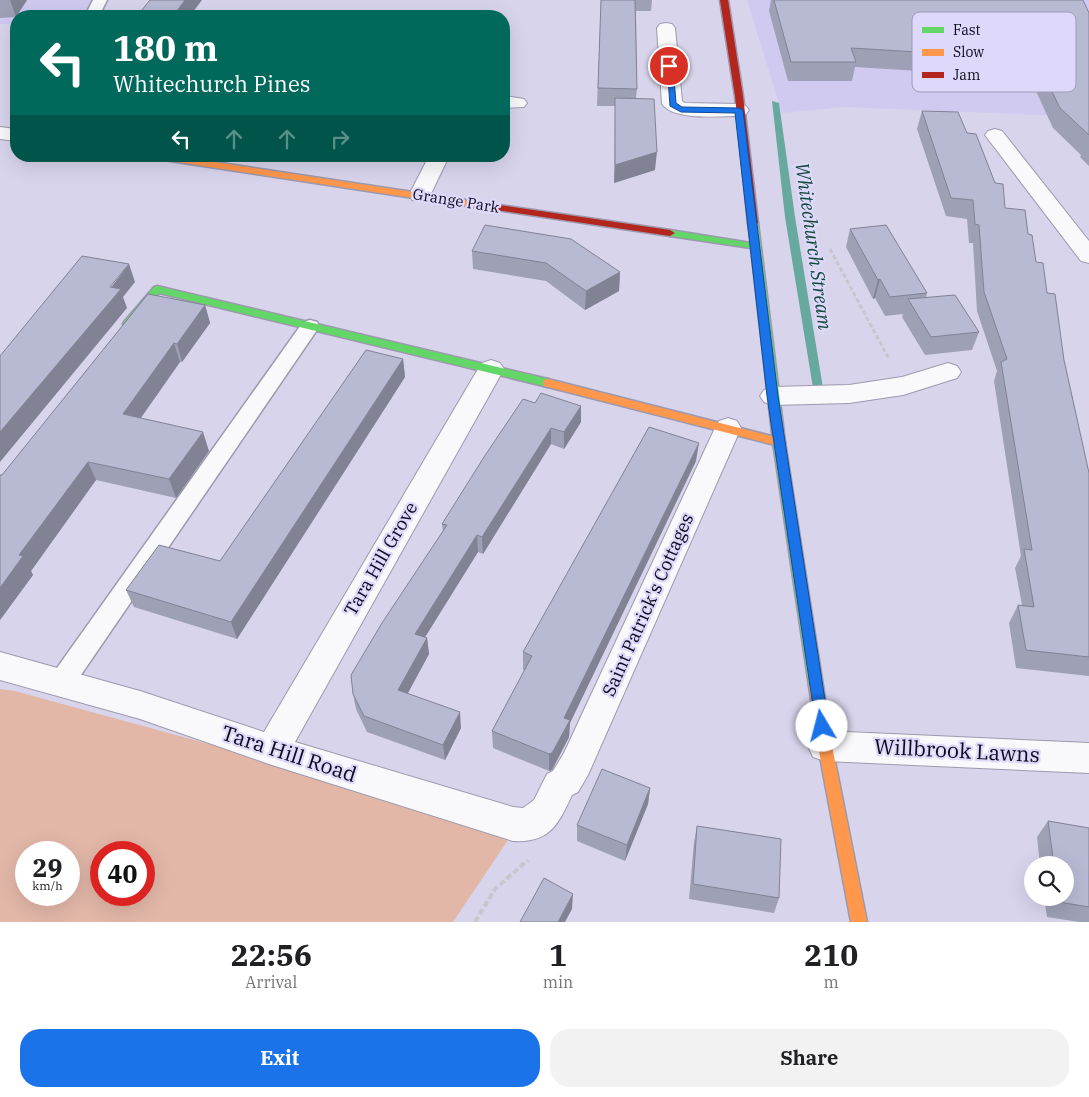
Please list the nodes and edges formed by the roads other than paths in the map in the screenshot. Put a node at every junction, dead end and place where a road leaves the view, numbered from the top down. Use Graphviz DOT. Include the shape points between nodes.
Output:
graph roads {
  1 [pos="724,0"];
  2 [pos="666,28"];
  3 [pos="739,110"];
  4 [pos="995,135"];
  5 [pos="197,162"];
  6 [pos="436,162"];
  7 [pos="420,195"];
  8 [pos="755,246"];
  9 [pos="1089,256"];
  10 [pos="310,326"];
  11 [pos="123,330"];
  12 [pos="491,369"];
  13 [pos="948,372"];
  14 [pos="773,396"];
  15 [pos="728,428"];
  16 [pos="779,442"];
  17 [pos="0,666"];
  18 [pos="61,683"];
  19 [pos="825,746"];
  20 [pos="272,750"];
  21 [pos="1089,758"];
  22 [pos="563,783"];
  23 [pos="859,922"];
  1 -- 3 [label="street"];
  2 -- 3 [label="street" via="672,104 681,110"];
  3 -- 8 [label="street"];
  4 -- 9 [label="street"];
  5 -- 7 [label="street, Grange Park"];
  6 -- 7 [label="street"];
  7 -- 8 [label="street, Grange Park"];
  8 -- 14 [label="street"];
  10 -- 11 [label="street" via="157,289"];
  10 -- 12 [label="street"];
  10 -- 18 [label="lane"];
  12 -- 15 [label="street"];
  12 -- 20 [label="street, Tara Hill Grove"];
  13 -- 14 [label="street" via="903,386 849,394"];
  14 -- 16 [label="street"];
  15 -- 16 [label="street"];
  15 -- 22 [label="street, Saint Patrick's Cottages" via="576,764"];
  16 -- 19 [label="street"];
  17 -- 18 [label="street, Tara Hill Road"];
  18 -- 20 [label="street, Tara Hill Road" via="140,705"];
  19 -- 21 [label="street, Willbrook Lawns"];
  19 -- 23 [label="street"];
  20 -- 22 [label="street, Tara Hill Road" via="513,824 528,825 546,812"];
}
